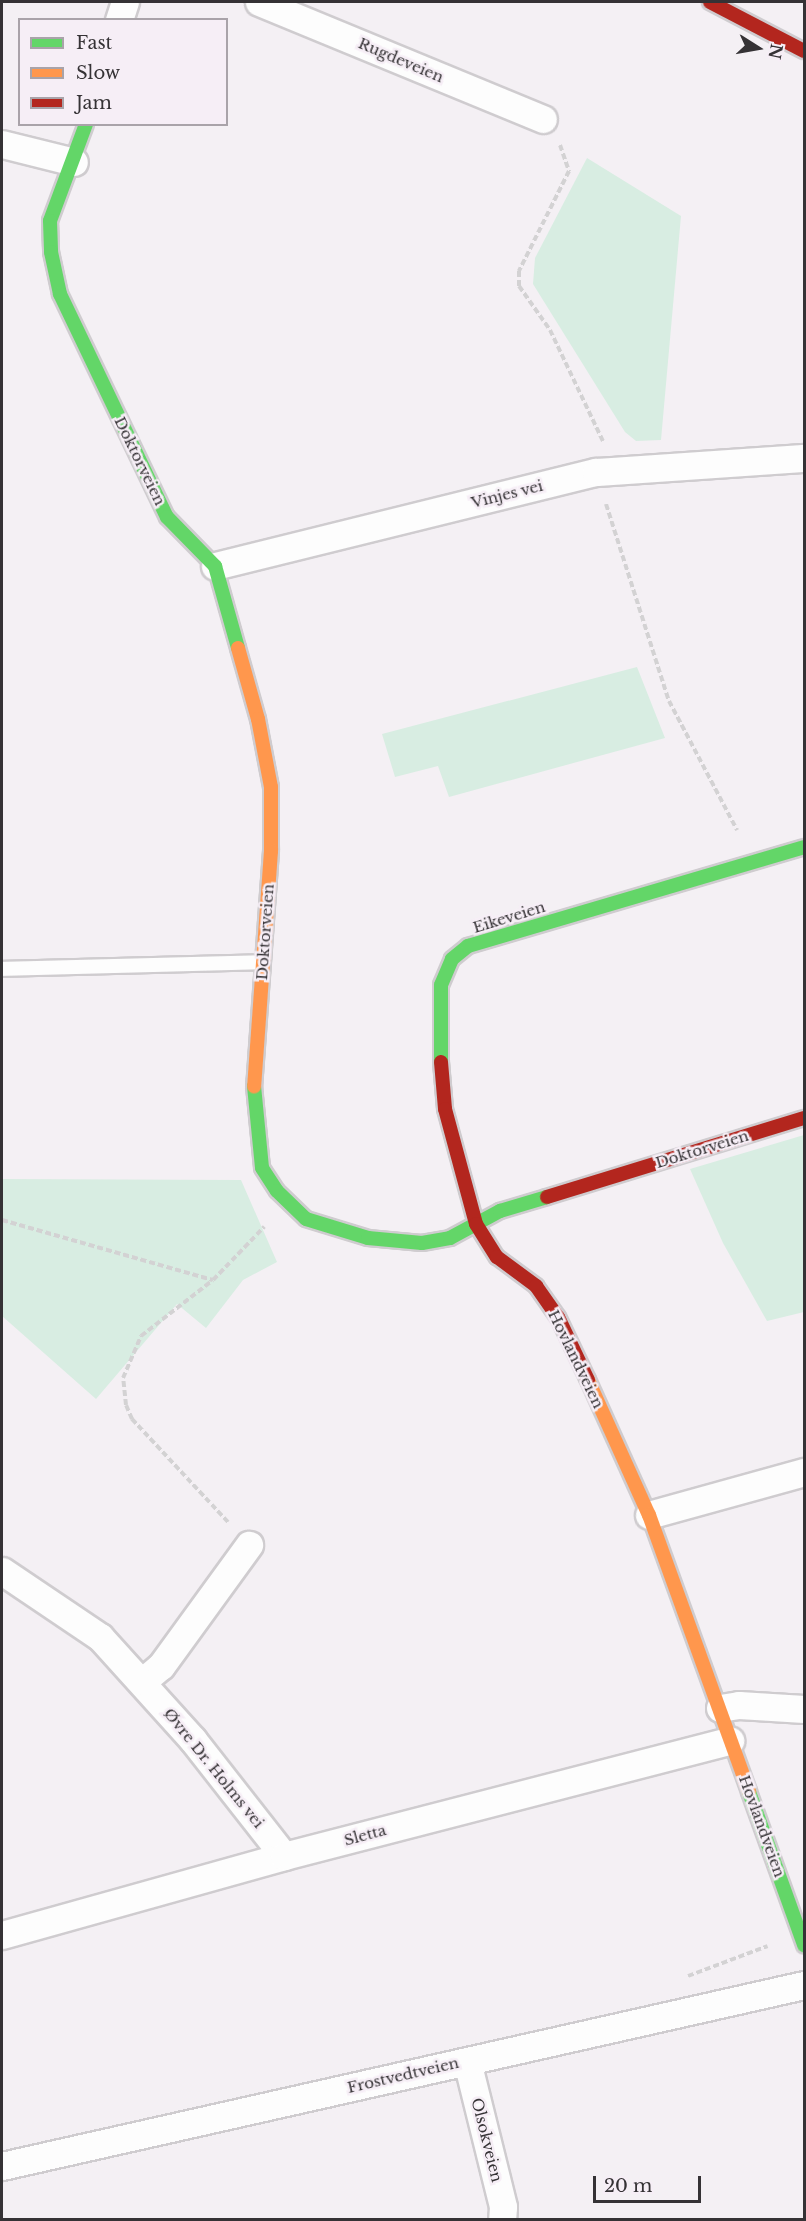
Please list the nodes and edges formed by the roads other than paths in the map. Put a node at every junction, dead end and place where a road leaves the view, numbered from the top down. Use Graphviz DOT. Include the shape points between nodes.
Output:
graph roads {
  1 [pos="125,2"];
  2 [pos="259,2"];
  3 [pos="710,2"];
  4 [pos="120,18"];
  5 [pos="801,40"];
  6 [pos="543,119"];
  7 [pos="85,126"];
  8 [pos="2,144"];
  9 [pos="74,162"];
  10 [pos="804,459"];
  11 [pos="215,566"];
  12 [pos="804,847"];
  13 [pos="262,962"];
  14 [pos="2,969"];
  15 [pos="804,1118"];
  16 [pos="476,1224"];
  17 [pos="804,1472"];
  18 [pos="649,1515"];
  19 [pos="249,1545"];
  20 [pos="2,1570"];
  21 [pos="143,1681"];
  22 [pos="720,1708"];
  23 [pos="804,1709"];
  24 [pos="730,1741"];
  25 [pos="284,1856"];
  26 [pos="2,1935"];
  27 [pos="804,1945"];
  28 [pos="804,1985"];
  29 [pos="467,2061"];
  30 [pos="2,2166"];
  31 [pos="502,2220"];
  1 -- 4 [label="street"];
  2 -- 6 [label="street, Rugdeveien"];
  3 -- 5 [label="street"];
  7 -- 9 [label="street, Doktorveien"];
  8 -- 9 [label="street"];
  9 -- 11 [label="street, Doktorveien" via="50,221 51,252 60,294 167,517"];
  10 -- 11 [label="street, Vinjes vei" via="606,471"];
  11 -- 13 [label="street, Doktorveien" via="258,719 271,787"];
  12 -- 16 [label="street, Eikeveien" via="468,946 452,959 441,985 441,1076 445,1109"];
  13 -- 14 [label="lane"];
  13 -- 16 [label="street, Doktorveien" via="253,1102 262,1168 288,1202 306,1219 368,1239 422,1243 450,1238"];
  15 -- 16 [label="street, Doktorveien" via="500,1211"];
  16 -- 18 [label="street, Hovlandveien" via="497,1257 536,1286 558,1317"];
  17 -- 18 [label="street"];
  18 -- 22 [label="street, Hovlandveien"];
  19 -- 21 [label="street" via="161,1666"];
  20 -- 21 [label="street, Øvre Dr. Holms vei" via="100,1636"];
  21 -- 25 [label="street, Øvre Dr. Holms vei"];
  22 -- 23 [label="street" via="739,1705"];
  22 -- 24 [label="street, Hovlandveien"];
  24 -- 25 [label="street, Sletta"];
  24 -- 27 [label="street, Hovlandveien"];
  25 -- 26 [label="street, Sletta"];
  28 -- 29 [label="street, Frostvedtveien"];
  29 -- 30 [label="street, Frostvedtveien"];
  29 -- 31 [label="street, Olsokveien" via="503,2207"];
}
